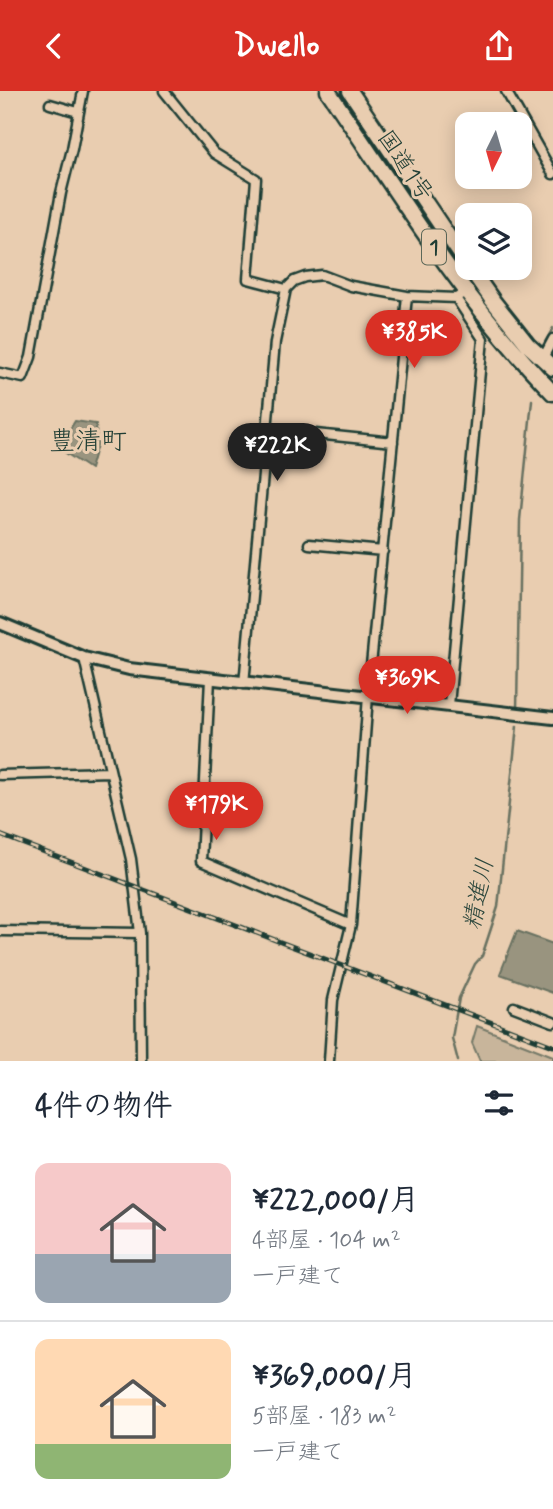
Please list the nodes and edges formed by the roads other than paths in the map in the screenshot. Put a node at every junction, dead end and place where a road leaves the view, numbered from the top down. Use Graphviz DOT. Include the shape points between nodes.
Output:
graph roads {
  1 [pos="83,91"];
  2 [pos="164,91"];
  3 [pos="328,91"];
  4 [pos="350,91"];
  5 [pos="506,91"];
  6 [pos="50,104"];
  7 [pos="78,112"];
  8 [pos="553,174"];
  9 [pos="455,245"];
  10 [pos="479,280"];
  11 [pos="286,289"];
  12 [pos="460,295"];
  13 [pos="407,296"];
  14 [pos="553,339"];
  15 [pos="548,363"];
  16 [pos="0,373"];
  17 [pos="553,393"];
  18 [pos="267,429"];
  19 [pos="393,442"];
  20 [pos="309,544"];
  21 [pos="383,551"];
  22 [pos="0,623"];
  23 [pos="84,658"];
  24 [pos="210,679"];
  25 [pos="244,684"];
  26 [pos="368,696"];
  27 [pos="449,705"];
  28 [pos="553,718"];
  29 [pos="110,772"];
  30 [pos="0,775"];
  31 [pos="351,925"];
  32 [pos="0,931"];
  33 [pos="140,933"];
  34 [pos="514,1007"];
  35 [pos="553,1022"];
  36 [pos="141,1061"];
  37 [pos="329,1061"];
  1 -- 7 [label="street"];
  2 -- 11 [label="street" via="214,153 256,179 248,279"];
  3 -- 12 [label="highway, 国道1号 / 1"];
  4 -- 9 [label="highway, 国道1号 / 1"];
  5 -- 8 [label="street"];
  6 -- 7 [label="street"];
  7 -- 16 [label="street" via="31,357 23,378"];
  10 -- 15 [label="highway, 国道1号 / 1" via="528,345"];
  11 -- 13 [label="street" via="294,281 322,275 351,286"];
  11 -- 18 [label="street" via="275,342"];
  12 -- 13 [label="street"];
  12 -- 17 [label="highway, 国道1号 / 1"];
  12 -- 27 [label="street" via="483,339"];
  13 -- 19 [label="street"];
  14 -- 15 [label="street"];
  18 -- 19 [label="street"];
  18 -- 25 [label="street"];
  19 -- 21 [label="street"];
  20 -- 21 [label="street"];
  21 -- 26 [label="street"];
  22 -- 23 [label="street"];
  23 -- 24 [label="street"];
  23 -- 29 [label="street"];
  24 -- 25 [label="street"];
  24 -- 31 [label="street" via="201,861"];
  25 -- 26 [label="street"];
  26 -- 27 [label="street"];
  26 -- 31 [label="street"];
  27 -- 28 [label="street"];
  29 -- 30 [label="street"];
  29 -- 33 [label="street" via="131,859"];
  31 -- 37 [label="street" via="333,1000"];
  32 -- 33 [label="street"];
  33 -- 36 [label="street"];
  34 -- 35 [label="street"];
}
